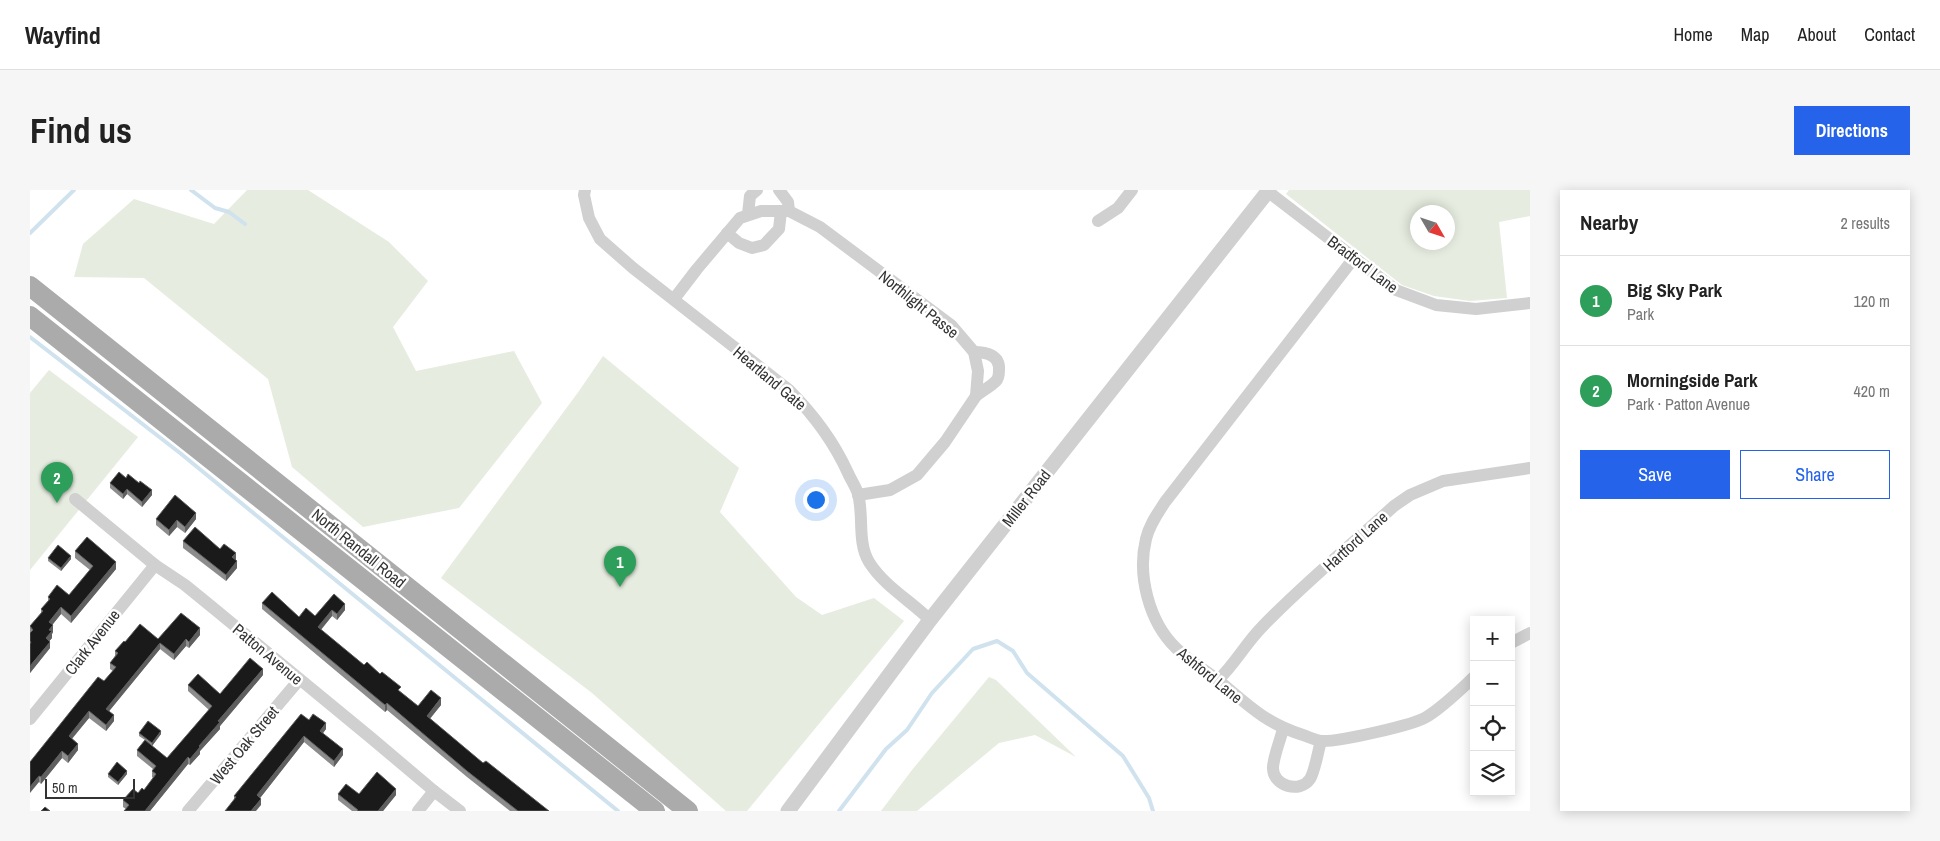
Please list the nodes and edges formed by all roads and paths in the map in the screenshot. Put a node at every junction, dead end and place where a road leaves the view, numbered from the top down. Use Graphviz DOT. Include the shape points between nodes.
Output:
graph roads {
  1 [pos="584,190"];
  2 [pos="757,190"];
  3 [pos="779,190"];
  4 [pos="1132,190"];
  5 [pos="1268,190"];
  6 [pos="785,211"];
  7 [pos="748,214"];
  8 [pos="1098,220"];
  9 [pos="727,233"];
  10 [pos="1354,258"];
  11 [pos="30,286"];
  12 [pos="674,299"];
  13 [pos="1530,302"];
  14 [pos="30,316"];
  15 [pos="974,352"];
  16 [pos="976,396"];
  17 [pos="1530,468"];
  18 [pos="858,495"];
  19 [pos="75,499"];
  20 [pos="155,565"];
  21 [pos="930,620"];
  22 [pos="1530,633"];
  23 [pos="1515,641"];
  24 [pos="299,680"];
  25 [pos="1218,680"];
  26 [pos="1470,681"];
  27 [pos="30,719"];
  28 [pos="1283,729"];
  29 [pos="1321,741"];
  30 [pos="434,791"];
  31 [pos="188,811"];
  32 [pos="418,811"];
  33 [pos="460,811"];
  34 [pos="656,811"];
  35 [pos="688,811"];
  36 [pos="788,811"];
  1 -- 12 [label="street, Heartland Gate" via="589,218 600,239"];
  2 -- 7 [label="street" via="750,196"];
  3 -- 6 [label="street" via="788,202"];
  4 -- 8 [label="street" via="1118,208"];
  5 -- 10 [label="street, Bradford Lane"];
  5 -- 21 [label="street, Miller Road"];
  6 -- 7 [label="street"];
  6 -- 9 [label="street" via="779,229 764,245 752,248"];
  6 -- 15 [label="street, Northlight Passe" via="820,227 951,325"];
  7 -- 9 [label="street"];
  9 -- 12 [label="street"];
  10 -- 13 [label="street, Bradford Lane" via="1396,290 1436,305 1476,309"];
  10 -- 25 [label="street, Ashford Lane" via="1165,502 1146,539 1143,577 1156,620 1175,648"];
  11 -- 35 [label="main road, North Randall Road"];
  12 -- 18 [label="street, Heartland Gate" via="811,412 842,460"];
  14 -- 34 [label="main road, North Randall Road"];
  15 -- 16 [label="street" via="978,371"];
  15 -- 16 [label="street" via="992,355 998,360 1000,370 996,382"];
  16 -- 18 [label="street" via="945,442 917,475 890,490"];
  17 -- 25 [label="street, Hartford Lane" via="1443,481 1410,495 1260,628"];
  18 -- 21 [label="street, Heartland Gate" via="860,525 868,561 882,578"];
  19 -- 20 [label="street, Patton Avenue"];
  20 -- 24 [label="street, Patton Avenue" via="185,585"];
  20 -- 27 [label="street, Clark Avenue"];
  21 -- 36 [label="street, Miller Road"];
  22 -- 23 [label="street"];
  24 -- 30 [label="street, Patton Avenue"];
  24 -- 31 [label="street, West Oak Street"];
  25 -- 28 [label="street, Ashford Lane" via="1258,714"];
  26 -- 29 [label="street, Ashford Lane" via="1426,718 1348,738"];
  28 -- 29 [label="street, Ashford Lane"];
  28 -- 29 [label="street" via="1273,769 1283,785 1303,785 1311,779"];
  30 -- 32 [label="street"];
  30 -- 33 [label="street, Patton Avenue"];
}
